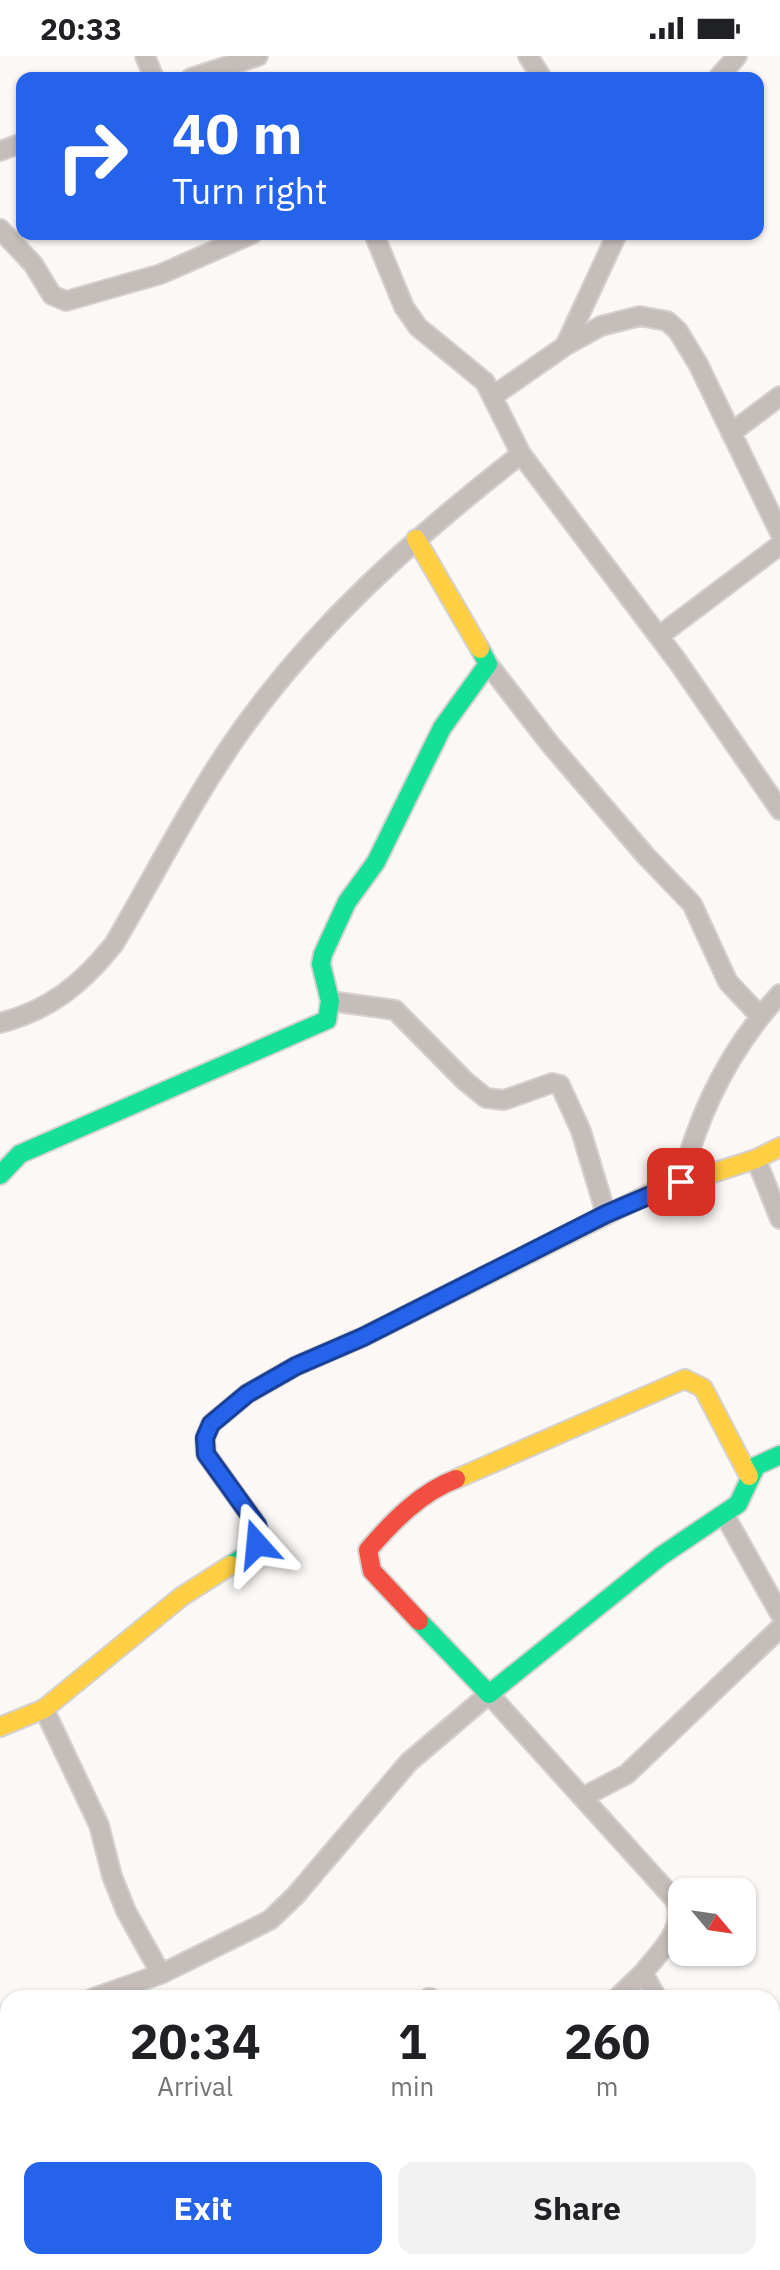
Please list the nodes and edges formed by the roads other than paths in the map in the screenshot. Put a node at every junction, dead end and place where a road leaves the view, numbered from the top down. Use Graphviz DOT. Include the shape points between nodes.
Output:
graph roads {
  1 [pos="258,56"];
  2 [pos="737,56"];
  3 [pos="209,72"];
  4 [pos="723,72"];
  5 [pos="0,229"];
  6 [pos="238,240"];
  7 [pos="376,240"];
  8 [pos="614,240"];
  9 [pos="565,346"];
  10 [pos="493,396"];
  11 [pos="780,396"];
  12 [pos="731,433"];
  13 [pos="521,454"];
  14 [pos="780,533"];
  15 [pos="416,539"];
  16 [pos="780,545"];
  17 [pos="659,636"];
  18 [pos="488,664"];
  19 [pos="780,810"];
  20 [pos="780,994"];
  21 [pos="330,1001"];
  22 [pos="760,1016"];
  23 [pos="0,1023"];
  24 [pos="780,1147"];
  25 [pos="756,1159"];
  26 [pos="0,1175"];
  27 [pos="681,1182"];
  28 [pos="606,1214"];
  29 [pos="780,1219"];
  30 [pos="780,1455"];
  31 [pos="749,1476"];
  32 [pos="724,1514"];
  33 [pos="780,1614"];
  34 [pos="780,1628"];
  35 [pos="489,1694"];
  36 [pos="44,1709"];
  37 [pos="0,1727"];
  38 [pos="585,1796"];
  39 [pos="643,1973"];
  40 [pos="161,1974"];
  41 [pos="116,1990"];
  42 [pos="625,1990"];
  43 [pos="653,1990"];
  1 -- 3 [label="street"];
  2 -- 4 [label="street"];
  5 -- 6 [label="street" via="33,264 52,295 66,301 161,274"];
  7 -- 10 [label="street" via="404,307 418,327 474,369"];
  8 -- 9 [label="street"];
  9 -- 10 [label="street"];
  9 -- 12 [label="street" via="601,326 640,316 667,321 698,364"];
  10 -- 13 [label="street"];
  11 -- 12 [label="street"];
  12 -- 14 [label="street"];
  13 -- 15 [label="street"];
  13 -- 17 [label="street"];
  15 -- 18 [label="street"];
  15 -- 23 [label="street" via="310,643 238,735 94,969 46,1006"];
  16 -- 17 [label="street"];
  17 -- 19 [label="street"];
  18 -- 21 [label="street" via="442,728 376,862 347,902 321,964"];
  18 -- 22 [label="street" via="550,744 692,904 728,982"];
  20 -- 22 [label="street"];
  21 -- 26 [label="street" via="327,1020 20,1154"];
  21 -- 28 [label="street" via="395,1010 486,1098 496,1101 560,1085 581,1131"];
  22 -- 27 [label="street" via="714,1086 692,1136"];
  24 -- 25 [label="street"];
  25 -- 27 [label="street"];
  25 -- 29 [label="street"];
  27 -- 28 [label="street"];
  28 -- 36 [label="street" via="296,1366 247,1394 211,1424 206,1454 257,1525 257,1544 181,1597"];
  30 -- 31 [label="street" via="756,1466"];
  31 -- 32 [label="street" via="742,1499"];
  31 -- 35 [label="street" via="711,1400 697,1382 685,1379 437,1486 414,1504 368,1550 372,1571"];
  32 -- 33 [label="street"];
  32 -- 35 [label="street" via="661,1556"];
  34 -- 38 [label="street" via="627,1774"];
  35 -- 38 [label="street"];
  35 -- 40 [label="street" via="409,1762 270,1920"];
  36 -- 37 [label="street"];
  36 -- 40 [label="street" via="99,1825 126,1911"];
  38 -- 39 [label="street" via="675,1900 680,1913 675,1932"];
  39 -- 42 [label="street"];
  39 -- 43 [label="street"];
  40 -- 41 [label="street"];
}
